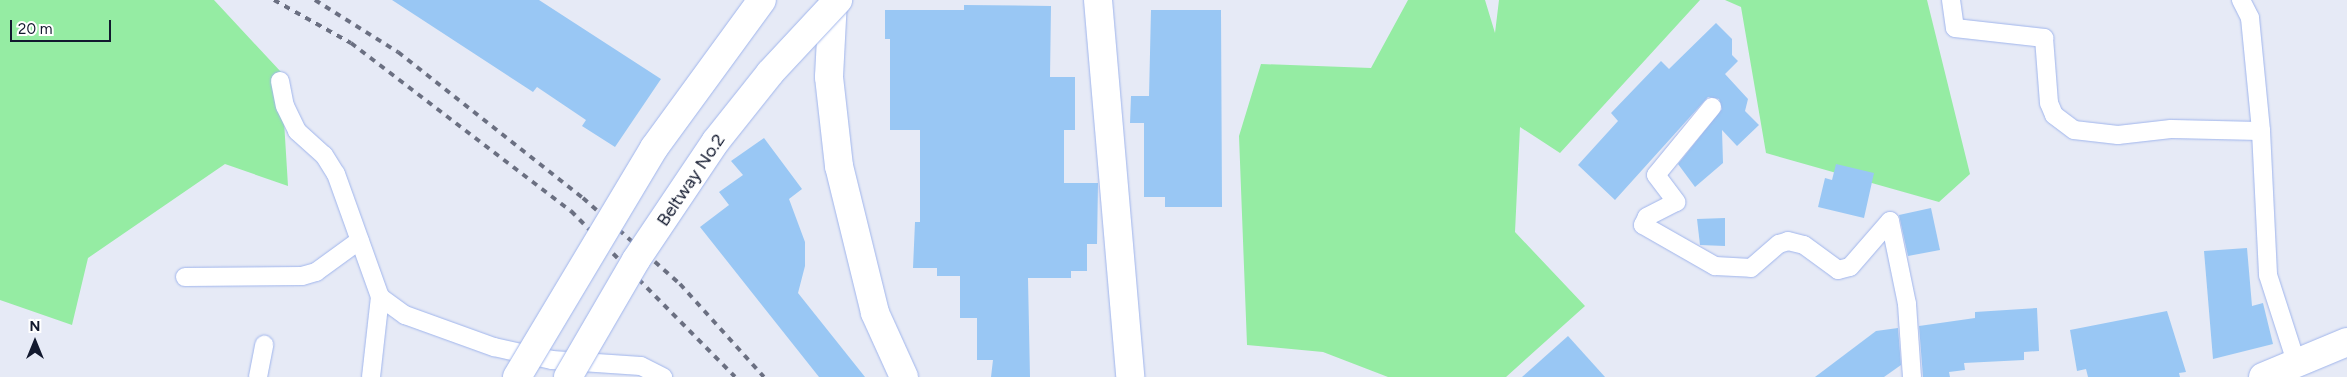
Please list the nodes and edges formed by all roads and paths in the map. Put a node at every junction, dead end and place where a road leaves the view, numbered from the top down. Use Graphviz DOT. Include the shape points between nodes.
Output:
graph roads {
  1 [pos="762,0"];
  2 [pos="833,0"];
  3 [pos="838,0"];
  4 [pos="1098,0"];
  5 [pos="1951,0"];
  6 [pos="2241,0"];
  7 [pos="280,81"];
  8 [pos="1712,107"];
  9 [pos="2261,131"];
  10 [pos="360,240"];
  11 [pos="185,277"];
  12 [pos="380,296"];
  13 [pos="2347,342"];
  14 [pos="264,345"];
  15 [pos="2297,365"];
  16 [pos="2326,366"];
  17 [pos="258,377"];
  18 [pos="371,377"];
  19 [pos="517,377"];
  20 [pos="568,377"];
  21 [pos="663,377"];
  22 [pos="904,377"];
  23 [pos="1130,377"];
  24 [pos="1912,377"];
  25 [pos="2263,377"];
  1 -- 19 [label="main road, bridge" via="654,148"];
  2 -- 22 [label="main road" via="829,77 839,166 875,314"];
  3 -- 20 [label="main road, Beltway No.2, bridge" via="770,73 716,141 636,260"];
  4 -- 23 [label="main road"];
  5 -- 9 [label="lane" via="1955,28 2044,38 2049,103 2054,115 2074,130 2118,135 2171,128"];
  6 -- 9 [label="lane" via="2250,18"];
  7 -- 10 [label="lane" via="285,106 297,131 324,155 336,174"];
  8 -- 24 [label="lane" via="1656,175 1676,202 1647,217 1643,225 1715,266 1751,268 1779,244 1788,241 1804,245 1838,270 1850,267 1890,221 1907,304"];
  9 -- 15 [label="lane" via="2268,274"];
  10 -- 11 [label="lane" via="316,272 302,276"];
  10 -- 12 [label="lane"];
  12 -- 18 [label="lane"];
  12 -- 21 [label="lane" via="405,315 494,347 552,360 641,366"];
  13 -- 16 [label="main road"];
  14 -- 17 [label="lane"];
  15 -- 16 [label="main road"];
  15 -- 25 [label="main road"];
}
